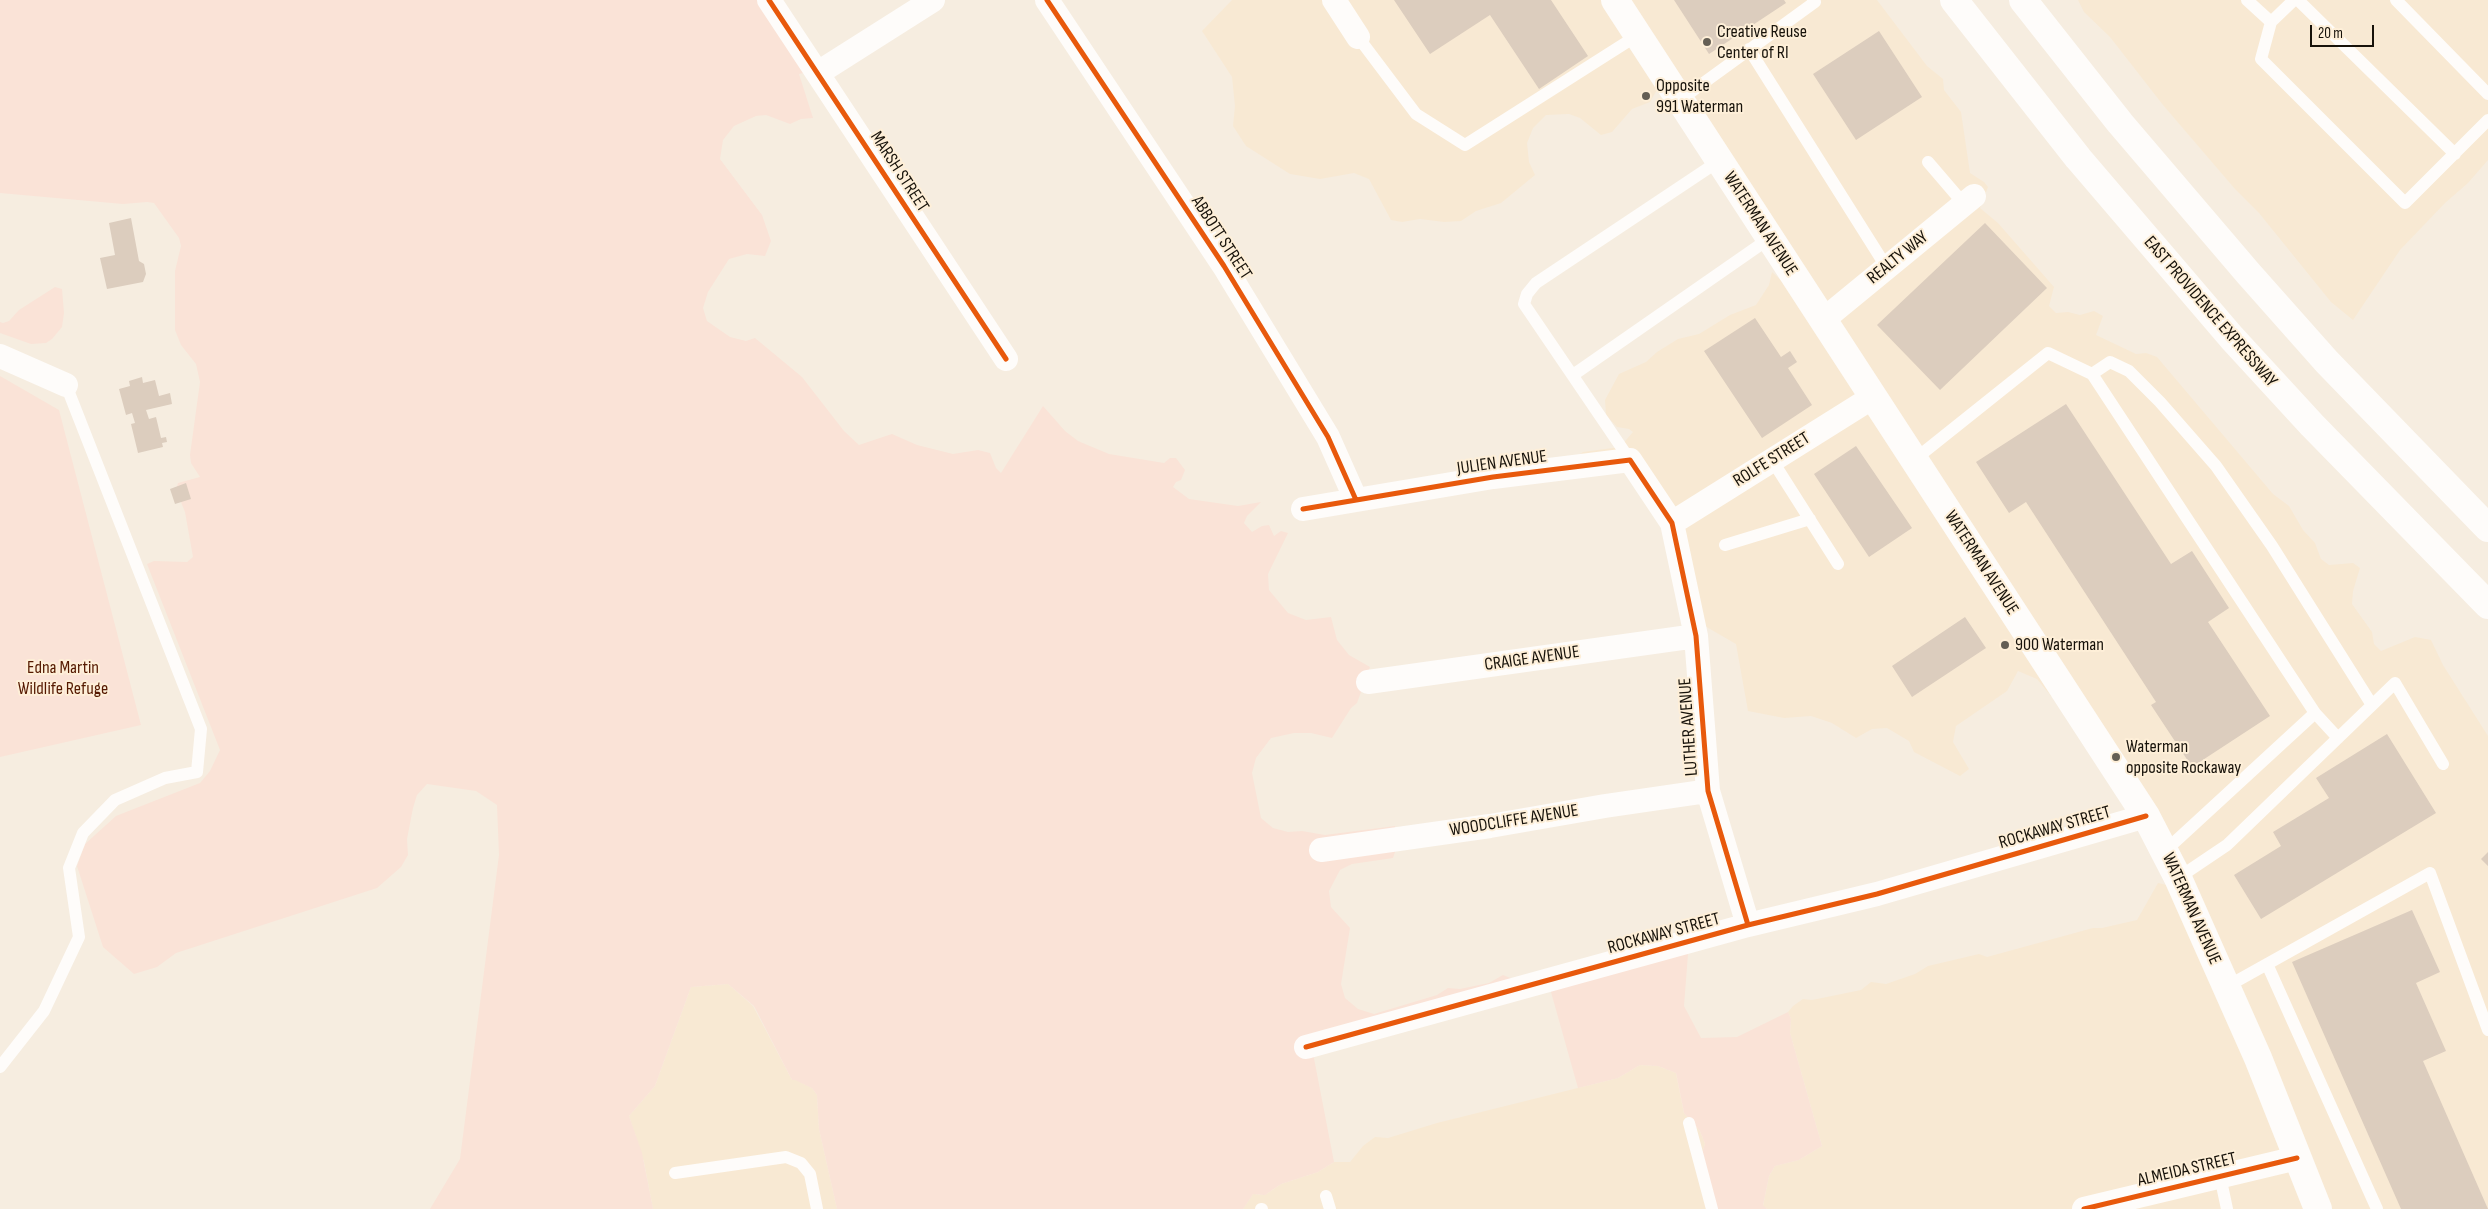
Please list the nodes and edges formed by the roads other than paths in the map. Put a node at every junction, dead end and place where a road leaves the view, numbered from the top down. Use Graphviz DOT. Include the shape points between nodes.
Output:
graph roads {
  1 [pos="769,0"];
  2 [pos="933,0"];
  3 [pos="1047,0"];
  4 [pos="1334,0"];
  5 [pos="1616,0"];
  6 [pos="1814,0"];
  7 [pos="1954,0"];
  8 [pos="2023,0"];
  9 [pos="2246,0"];
  10 [pos="2294,0"];
  11 [pos="2298,0"];
  12 [pos="2396,0"];
  13 [pos="2271,22"];
  14 [pos="1638,35"];
  15 [pos="1358,37"];
  16 [pos="1749,49"];
  17 [pos="818,73"];
  18 [pos="2488,94"];
  19 [pos="1680,100"];
  20 [pos="2488,120"];
  21 [pos="2455,154"];
  22 [pos="1720,161"];
  23 [pos="1928,162"];
  24 [pos="1969,200"];
  25 [pos="1770,238"];
  26 [pos="1887,268"];
  27 [pos="1823,320"];
  28 [pos="0,356"];
  29 [pos="1006,359"];
  30 [pos="2092,374"];
  31 [pos="1573,375"];
  32 [pos="66,385"];
  33 [pos="1873,397"];
  34 [pos="1630,460"];
  35 [pos="1772,460"];
  36 [pos="1914,460"];
  37 [pos="1356,500"];
  38 [pos="1303,509"];
  39 [pos="1810,519"];
  40 [pos="1672,523"];
  41 [pos="2488,528"];
  42 [pos="1725,545"];
  43 [pos="1838,564"];
  44 [pos="2488,605"];
  45 [pos="1696,636"];
  46 [pos="1368,682"];
  47 [pos="2372,705"];
  48 [pos="2315,713"];
  49 [pos="2338,738"];
  50 [pos="2443,764"];
  51 [pos="1708,791"];
  52 [pos="2146,816"];
  53 [pos="1321,850"];
  54 [pos="2166,851"];
  55 [pos="2178,878"];
  56 [pos="1748,925"];
  57 [pos="2267,964"];
  58 [pos="2226,987"];
  59 [pos="2488,1030"];
  60 [pos="1306,1047"];
  61 [pos="0,1067"];
  62 [pos="1689,1123"];
  63 [pos="2297,1158"];
  64 [pos="675,1173"];
  65 [pos="2220,1176"];
  66 [pos="1326,1196"];
  67 [pos="2134,1203"];
  68 [pos="817,1209"];
  69 [pos="1330,1209"];
  70 [pos="1712,1209"];
  71 [pos="2084,1209"];
  72 [pos="2227,1209"];
  73 [pos="2318,1209"];
  74 [pos="2377,1209"];
  1 -- 17 [label="street, MARSH STREET"];
  2 -- 17 [label="street"];
  3 -- 37 [label="street, ABBOTT STREET" via="1224,266 1328,437"];
  4 -- 15 [label="street"];
  5 -- 14 [label="main road, WATERMAN AVENUE"];
  6 -- 16 [label="lane"];
  7 -- 44 [label="main road, EAST PROVIDENCE EXPRESSWAY" via="2078,158 2225,331"];
  8 -- 41 [label="main road" via="2120,123 2248,274 2334,369"];
  9 -- 13 [label="lane"];
  10 -- 13 [label="lane"];
  11 -- 21 [label="lane"];
  12 -- 18 [label="lane"];
  13 -- 21 [label="lane" via="2260,59 2406,202"];
  14 -- 15 [label="lane" via="1465,145 1416,114"];
  14 -- 19 [label="main road, WATERMAN AVENUE"];
  16 -- 19 [label="lane"];
  16 -- 26 [label="lane"];
  17 -- 29 [label="street, MARSH STREET"];
  19 -- 22 [label="main road, WATERMAN AVENUE"];
  20 -- 21 [label="lane"];
  22 -- 25 [label="main road, WATERMAN AVENUE"];
  22 -- 31 [label="lane" via="1536,283 1527,294 1524,304"];
  23 -- 24 [label="lane"];
  24 -- 26 [label="street, REALTY WAY"];
  25 -- 27 [label="main road, WATERMAN AVENUE"];
  25 -- 31 [label="lane"];
  26 -- 27 [label="street, REALTY WAY"];
  27 -- 33 [label="main road, WATERMAN AVENUE"];
  28 -- 32 [label="street"];
  30 -- 36 [label="lane" via="2048,353"];
  30 -- 47 [label="lane" via="2110,362 2129,372 2216,466 2272,546"];
  30 -- 48 [label="lane"];
  31 -- 34 [label="lane"];
  32 -- 61 [label="lane" via="201,729 197,772 165,778 115,800 84,833 69,868 79,937 44,1011"];
  33 -- 35 [label="street, ROLFE STREET"];
  33 -- 36 [label="main road, WATERMAN AVENUE"];
  34 -- 37 [label="street, JULIEN AVENUE" via="1494,477"];
  34 -- 40 [label="street"];
  35 -- 39 [label="lane"];
  35 -- 40 [label="street, ROLFE STREET"];
  36 -- 52 [label="main road, WATERMAN AVENUE"];
  37 -- 38 [label="street, JULIEN AVENUE"];
  39 -- 42 [label="lane"];
  39 -- 43 [label="lane"];
  40 -- 45 [label="street, LUTHER AVENUE"];
  45 -- 46 [label="street, CRAIGE AVENUE"];
  45 -- 51 [label="street, LUTHER AVENUE"];
  47 -- 49 [label="lane"];
  47 -- 50 [label="lane" via="2396,683"];
  48 -- 49 [label="lane"];
  48 -- 54 [label="lane"];
  49 -- 55 [label="lane" via="2227,845"];
  51 -- 53 [label="street, WOODCLIFFE AVENUE"];
  51 -- 56 [label="street, LUTHER AVENUE"];
  52 -- 54 [label="main road, WATERMAN AVENUE"];
  52 -- 56 [label="street, ROCKAWAY STREET" via="1877,894"];
  54 -- 55 [label="main road, WATERMAN AVENUE"];
  55 -- 58 [label="main road, WATERMAN AVENUE"];
  56 -- 60 [label="street, ROCKAWAY STREET"];
  57 -- 58 [label="lane"];
  57 -- 59 [label="lane" via="2430,873"];
  57 -- 74 [label="lane"];
  58 -- 63 [label="main road, WATERMAN AVENUE"];
  62 -- 70 [label="lane"];
  63 -- 65 [label="street, ALMEIDA STREET"];
  63 -- 73 [label="main road, WATERMAN AVENUE"];
  64 -- 68 [label="lane" via="786,1157 801,1163 810,1174"];
  65 -- 67 [label="street, ALMEIDA STREET"];
  65 -- 72 [label="lane"];
  66 -- 69 [label="lane"];
  67 -- 71 [label="street, ALMEIDA STREET"];
}
